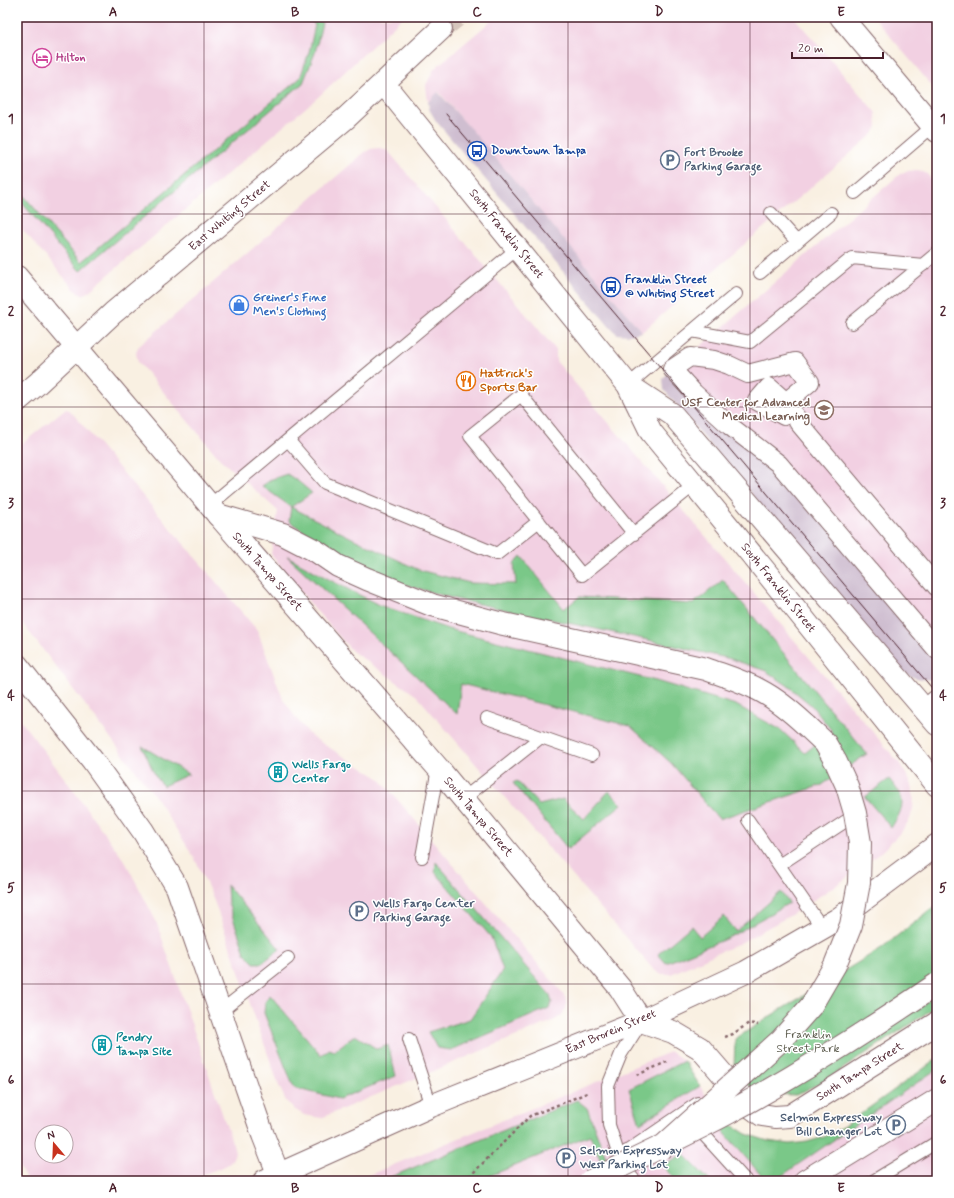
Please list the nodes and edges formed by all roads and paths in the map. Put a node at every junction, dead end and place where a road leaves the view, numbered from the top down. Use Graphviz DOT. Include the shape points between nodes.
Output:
graph roads {
  1 [pos="841,17"];
  2 [pos="441,29"];
  3 [pos="383,83"];
  4 [pos="935,128"];
  5 [pos="855,193"];
  6 [pos="771,213"];
  7 [pos="831,213"];
  8 [pos="797,242"];
  9 [pos="518,248"];
  10 [pos="937,253"];
  11 [pos="923,265"];
  12 [pos="760,273"];
  13 [pos="17,277"];
  14 [pos="736,294"];
  15 [pos="852,323"];
  16 [pos="692,331"];
  17 [pos="76,346"];
  18 [pos="628,385"];
  19 [pos="17,400"];
  20 [pos="288,440"];
  21 [pos="694,485"];
  22 [pos="214,510"];
  23 [pos="538,520"];
  24 [pos="634,534"];
  25 [pos="937,587"];
  26 [pos="937,650"];
  27 [pos="17,665"];
  28 [pos="933,712"];
  29 [pos="486,718"];
  30 [pos="541,737"];
  31 [pos="592,756"];
  32 [pos="438,768"];
  33 [pos="937,785"];
  34 [pos="463,799"];
  35 [pos="862,810"];
  36 [pos="748,820"];
  37 [pos="937,845"];
  38 [pos="422,857"];
  39 [pos="779,865"];
  40 [pos="823,929"];
  41 [pos="288,958"];
  42 [pos="937,984"];
  43 [pos="221,1011"];
  44 [pos="641,1021"];
  45 [pos="749,1023"];
  46 [pos="937,1023"];
  47 [pos="733,1034"];
  48 [pos="409,1039"];
  49 [pos="672,1060"];
  50 [pos="630,1078"];
  51 [pos="729,1082"];
  52 [pos="573,1098"];
  53 [pos="937,1100"];
  54 [pos="431,1106"];
  55 [pos="683,1113"];
  56 [pos="937,1142"];
  57 [pos="660,1149"];
  58 [pos="620,1156"];
  59 [pos="275,1179"];
  60 [pos="465,1181"];
  61 [pos="590,1181"];
  62 [pos="635,1181"];
  63 [pos="746,1181"];
  64 [pos="805,1181"];
  65 [pos="873,1181"];
  1 -- 4 [label="main road"];
  2 -- 3 [label="main road, East Whiting Street"];
  3 -- 9 [label="main road, South Franklin Street"];
  3 -- 17 [label="main road, East Whiting Street" via="346,118"];
  4 -- 5 [label="lane"];
  6 -- 8 [label="lane"];
  7 -- 8 [label="lane"];
  8 -- 12 [label="lane"];
  9 -- 18 [label="main road, South Franklin Street"];
  9 -- 20 [label="lane"];
  10 -- 11 [label="lane"];
  11 -- 15 [label="lane"];
  11 -- 16 [label="lane" via="852,258 750,342"];
  13 -- 17 [label="main road, South Tampa Street"];
  14 -- 16 [label="lane"];
  16 -- 18 [label="lane"];
  17 -- 19 [label="main road, East Whiting Street"];
  17 -- 22 [label="main road, South Tampa Street"];
  18 -- 21 [label="main road, South Franklin Street" via="651,432"];
  18 -- 28 [label="main road, South Franklin Street" via="672,414"];
  20 -- 22 [label="lane"];
  20 -- 23 [label="lane" via="325,484 497,554"];
  21 -- 24 [label="lane"];
  21 -- 33 [label="main road, South Franklin Street"];
  22 -- 32 [label="main road, South Tampa Street"];
  22 -- 57 [label="main road, bridge" via="284,534 367,580 432,605 499,623 706,669 735,679 786,707 825,743 847,786 860,843 859,882 851,925 835,965 811,1006 781,1040"];
  23 -- 24 [label="lane" via="582,575"];
  23 -- 24 [label="lane" via="470,436 521,395"];
  25 -- 26 [label="street" via="790,410 784,416 757,401 769,387 786,402 810,382 795,362 748,374 714,360 690,357 672,368 694,393 730,426 779,464"];
  27 -- 43 [label="main road" via="139,824 177,887"];
  29 -- 30 [label="lane"];
  30 -- 31 [label="lane"];
  30 -- 34 [label="lane"];
  32 -- 34 [label="main road, South Tampa Street"];
  32 -- 38 [label="lane"];
  34 -- 44 [label="main road, South Tampa Street" via="620,988"];
  35 -- 39 [label="lane"];
  36 -- 39 [label="lane"];
  37 -- 40 [label="main road, East Brorein Street"];
  39 -- 40 [label="lane"];
  40 -- 44 [label="main road, East Brorein Street" via="746,972"];
  41 -- 43 [label="lane"];
  42 -- 57 [label="main road, bridge" via="804,1070"];
  43 -- 59 [label="main road" via="263,1135"];
  44 -- 51 [label="main road, South Tampa Street" via="673,1032 700,1048"];
  44 -- 54 [label="main road, East Brorein Street"];
  44 -- 58 [label="lane" via="621,1054 608,1086 609,1125"];
  45 -- 47 [label="path"];
  46 -- 51 [label="main road, South Tampa Street" via="790,1116 762,1115 751,1107"];
  48 -- 54 [label="lane"];
  49 -- 50 [label="path"];
  51 -- 55 [label="lane"];
  52 -- 60 [label="path" via="530,1116"];
  53 -- 64 [label="main road"];
  54 -- 59 [label="main road, East Brorein Street"];
  55 -- 58 [label="lane"];
  55 -- 63 [label="lane"];
  56 -- 65 [label="lane"];
  57 -- 61 [label="main road, bridge"];
  58 -- 62 [label="lane"];
}
